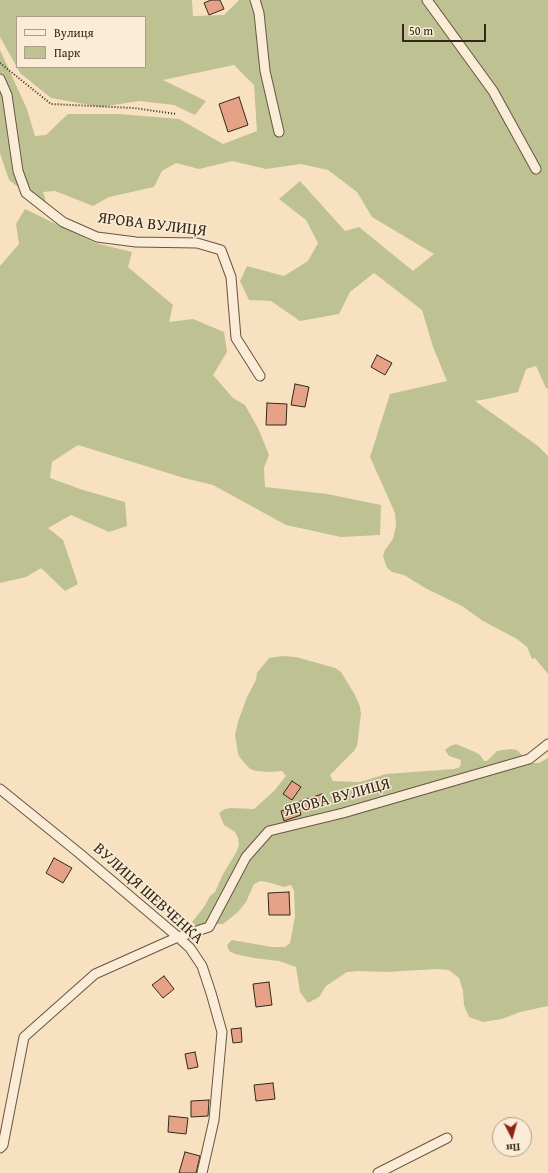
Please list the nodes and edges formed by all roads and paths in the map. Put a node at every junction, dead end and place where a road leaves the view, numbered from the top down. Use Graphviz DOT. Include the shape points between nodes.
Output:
graph roads {
  1 [pos="255,0"];
  2 [pos="427,0"];
  3 [pos="0,62"];
  4 [pos="0,79"];
  5 [pos="176,114"];
  6 [pos="279,132"];
  7 [pos="536,169"];
  8 [pos="260,376"];
  9 [pos="548,744"];
  10 [pos="0,789"];
  11 [pos="178,937"];
  12 [pos="447,1138"];
  13 [pos="0,1148"];
  14 [pos="202,1173"];
  15 [pos="378,1173"];
  1 -- 6 [label="street" via="260,13 265,71"];
  2 -- 7 [label="street" via="493,90"];
  3 -- 5 [label="path" via="51,104 134,108"];
  4 -- 8 [label="street, ЯРОВА ВУЛИЦЯ" via="7,95 18,171 26,193 63,222 97,236 136,242 197,243 221,250 231,276 236,338"];
  9 -- 11 [label="street, ЯРОВА ВУЛИЦЯ" via="529,759 343,813 268,831 246,857 209,927"];
  10 -- 11 [label="street, ВУЛИЦЯ ШЕВЧЕНКА" via="79,852"];
  11 -- 13 [label="street, ЯРОВА ВУЛИЦЯ" via="95,974 24,1037 3,1145"];
  11 -- 14 [label="street, ВУЛИЦЯ ШЕВЧЕНКА" via="190,948 202,966 222,1032 214,1120"];
  12 -- 15 [label="street"];
}
